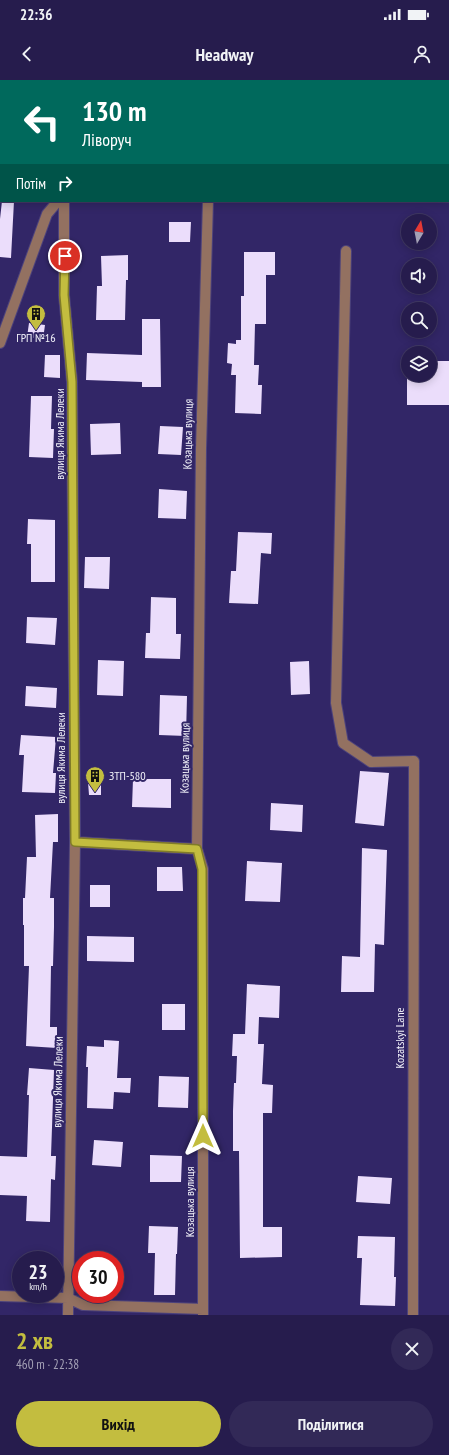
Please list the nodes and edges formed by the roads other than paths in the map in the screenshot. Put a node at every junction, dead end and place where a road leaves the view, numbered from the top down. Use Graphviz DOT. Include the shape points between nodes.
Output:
graph roads {
  1 [pos="57,202"];
  2 [pos="64,202"];
  3 [pos="208,202"];
  4 [pos="346,251"];
  5 [pos="0,343"];
  6 [pos="75,842"];
  7 [pos="197,849"];
  8 [pos="0,1296"];
  9 [pos="68,1298"];
  10 [pos="203,1312"];
  11 [pos="68,1315"];
  12 [pos="413,1315"];
  1 -- 5 [label="street" via="47,214"];
  2 -- 6 [label="street, вулиця Якима Лелеки" via="64,295 72,382"];
  3 -- 7 [label="street, Козацька вулиця" via="201,449"];
  4 -- 12 [label="street, Kozatskyi Lane" via="336,703 343,743 371,762 414,761"];
  6 -- 7 [label="street"];
  6 -- 9 [label="street, вулиця Якима Лелеки"];
  7 -- 10 [label="street, Козацька вулиця" via="202,869"];
  8 -- 9 [label="street"];
  9 -- 10 [label="street" via="83,1305"];
  9 -- 11 [label="street, вулиця Якима Лелеки"];
}
